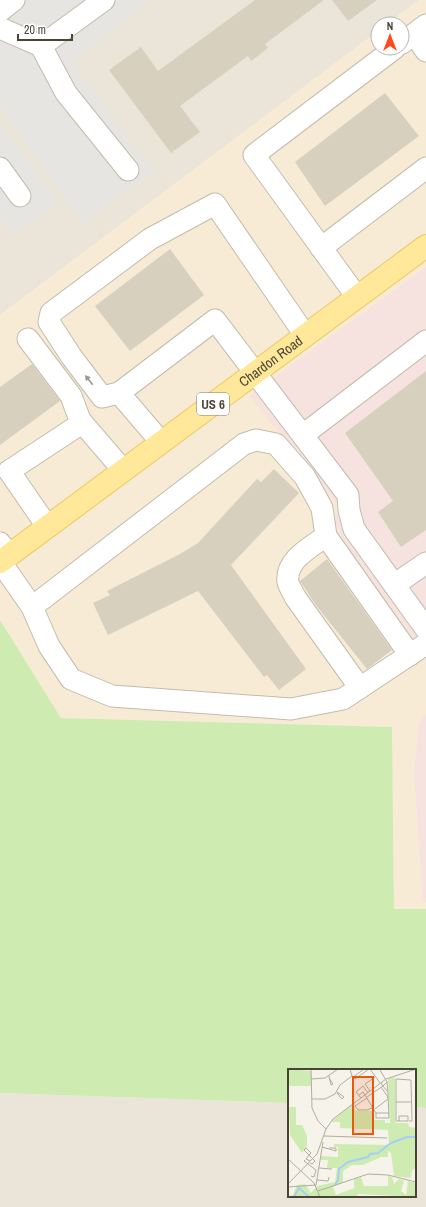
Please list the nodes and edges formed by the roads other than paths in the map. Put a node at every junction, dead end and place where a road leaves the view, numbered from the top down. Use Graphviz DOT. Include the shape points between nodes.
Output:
graph roads {
  1 [pos="14,0"];
  2 [pos="104,0"];
  3 [pos="0,11"];
  4 [pos="0,28"];
  5 [pos="414,34"];
  6 [pos="41,46"];
  7 [pos="426,51"];
  8 [pos="384,56"];
  9 [pos="0,168"];
  10 [pos="426,168"];
  11 [pos="128,170"];
  12 [pos="20,196"];
  13 [pos="426,246"];
  14 [pos="321,248"];
  15 [pos="357,297"];
  16 [pos="305,336"];
  17 [pos="28,339"];
  18 [pos="426,341"];
  19 [pos="256,372"];
  20 [pos="119,393"];
  21 [pos="82,422"];
  22 [pos="303,435"];
  23 [pos="161,442"];
  24 [pos="123,470"];
  25 [pos="48,526"];
  26 [pos="326,536"];
  27 [pos="2,555"];
  28 [pos="426,563"];
  29 [pos="394,585"];
  30 [pos="32,607"];
  31 [pos="426,629"];
  32 [pos="418,650"];
  33 [pos="360,688"];
  1 -- 3 [label="lane"];
  2 -- 6 [label="lane"];
  4 -- 6 [label="lane"];
  5 -- 7 [label="lane"];
  6 -- 11 [label="lane" via="66,93"];
  8 -- 14 [label="lane" via="254,155"];
  9 -- 12 [label="lane"];
  10 -- 14 [label="lane"];
  13 -- 15 [label="main road, Chardon Road / US 6"];
  14 -- 15 [label="lane"];
  15 -- 16 [label="main road, Chardon Road / US 6"];
  16 -- 19 [label="main road, Chardon Road / US 6"];
  20 -- 16 [label="lane, one-way" via="102,397 49,322 51,313 150,239 215,204"];
  17 -- 21 [label="lane" via="71,396"];
  18 -- 22 [label="lane"];
  19 -- 20 [label="lane" via="215,320"];
  19 -- 22 [label="lane"];
  19 -- 23 [label="main road, Chardon Road / US 6"];
  20 -- 23 [label="lane"];
  21 -- 24 [label="lane"];
  21 -- 25 [label="lane" via="9,472"];
  22 -- 29 [label="lane" via="348,495 354,529"];
  23 -- 24 [label="main road, Chardon Road / US 6"];
  24 -- 25 [label="main road, Chardon Road / US 6"];
  25 -- 27 [label="main road, Chardon Road / US 6"];
  26 -- 30 [label="lane" via="322,508 305,477 276,444 256,440 244,444"];
  26 -- 32 [label="lane"];
  26 -- 33 [label="lane" via="297,557 289,570 288,583 295,597"];
  27 -- 30 [label="lane"];
  28 -- 29 [label="lane"];
  29 -- 31 [label="lane"];
  30 -- 33 [label="lane" via="49,646 71,679 112,696 291,709 343,699"];
  32 -- 33 [label="lane"];
}
